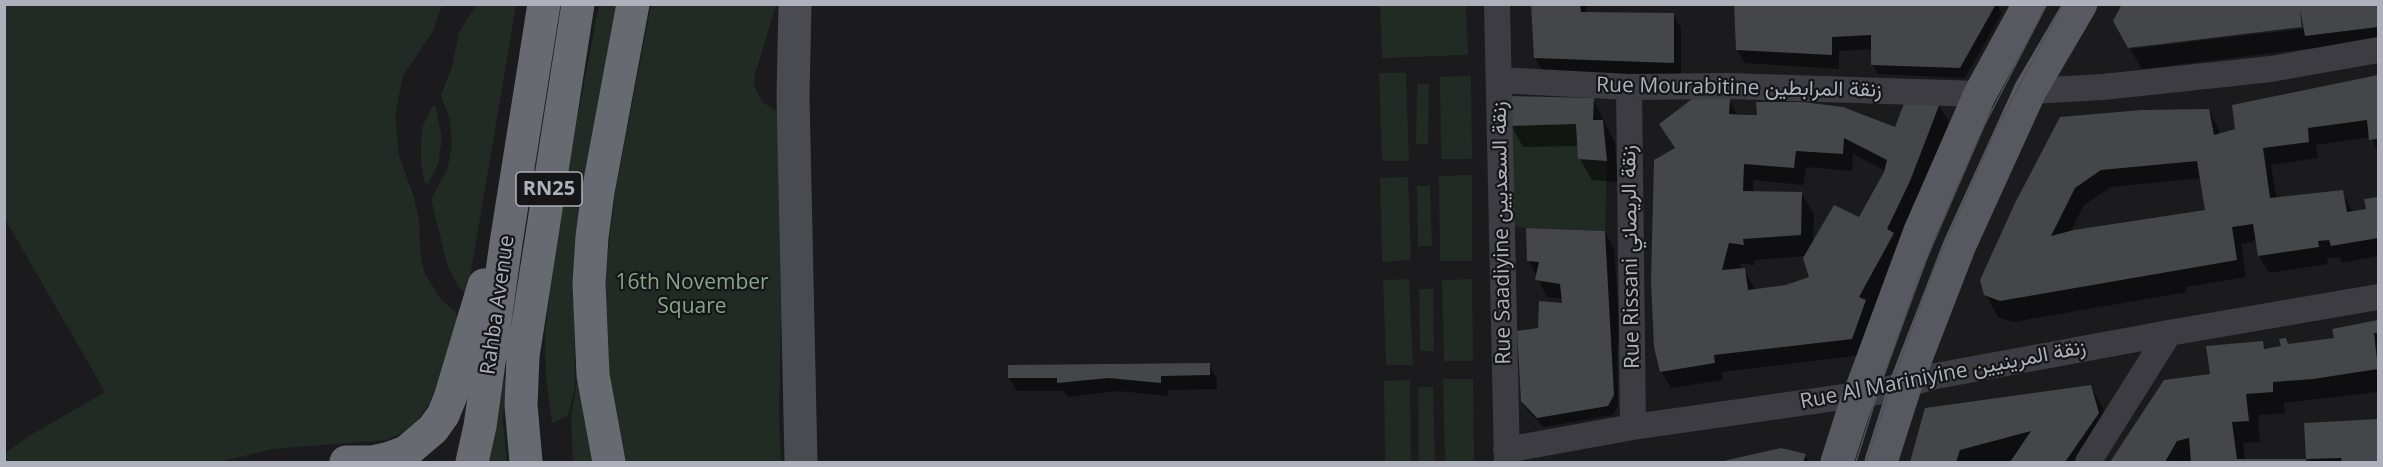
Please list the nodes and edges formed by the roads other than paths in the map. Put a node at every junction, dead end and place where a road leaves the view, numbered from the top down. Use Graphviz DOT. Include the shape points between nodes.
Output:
graph roads {
  1 [pos="544,4"];
  2 [pos="578,4"];
  3 [pos="633,4"];
  4 [pos="795,4"];
  5 [pos="817,4"];
  6 [pos="1497,4"];
  7 [pos="2029,4"];
  8 [pos="2081,4"];
  9 [pos="2379,50"];
  10 [pos="1499,80"];
  11 [pos="1629,87"];
  12 [pos="2030,91"];
  13 [pos="1980,94"];
  14 [pos="803,97"];
  15 [pos="506,243"];
  16 [pos="2379,297"];
  17 [pos="2169,333"];
  18 [pos="1906,384"];
  19 [pos="1859,394"];
  20 [pos="1633,427"];
  21 [pos="1506,456"];
  22 [pos="346,462"];
  23 [pos="472,462"];
  24 [pos="526,462"];
  25 [pos="609,462"];
  26 [pos="801,462"];
  27 [pos="822,462"];
  28 [pos="1837,462"];
  29 [pos="1881,462"];
  30 [pos="2088,462"];
  1 -- 15 [label="highway, Rahba Avenue / RN25"];
  2 -- 24 [label="highway, Rahba Avenue / RN25" via="523,356 521,405"];
  3 -- 25 [label="highway" via="598,192 589,283 593,375"];
  4 -- 14 [label="street"];
  5 -- 14 [label="street"];
  6 -- 10 [label="street, Rue Saadiyine زنقة السعديين"];
  7 -- 13 [label="main road"];
  8 -- 12 [label="main road"];
  9 -- 12 [label="street" via="2271,69"];
  10 -- 11 [label="street, Rue Mourabitine زنقة المرابطين"];
  10 -- 21 [label="street, Rue Saadiyine زنقة السعديين"];
  11 -- 13 [label="street, Rue Mourabitine زنقة المرابطين"];
  11 -- 20 [label="street, Rue Rissani زنقة الريصاني"];
  12 -- 18 [label="main road" via="1959,247"];
  13 -- 19 [label="main road" via="1920,231"];
  14 -- 26 [label="street"];
  14 -- 27 [label="street"];
  15 -- 22 [label="highway" via="485,282 450,398 433,429 406,452 372,462"];
  15 -- 23 [label="highway, Rahba Avenue / RN25"];
  16 -- 17 [label="street, Rue Al Mariniyine زنقة المرينيين"];
  17 -- 18 [label="street, Rue Al Mariniyine زنقة المرينيين"];
  17 -- 30 [label="street"];
  18 -- 19 [label="street, Rue Al Mariniyine زنقة المرينيين"];
  18 -- 29 [label="main road"];
  19 -- 20 [label="street, Rue Al Mariniyine زنقة المرينيين"];
  19 -- 28 [label="main road"];
  20 -- 21 [label="street, Rue Al Mariniyine زنقة المرينيين"];
}
